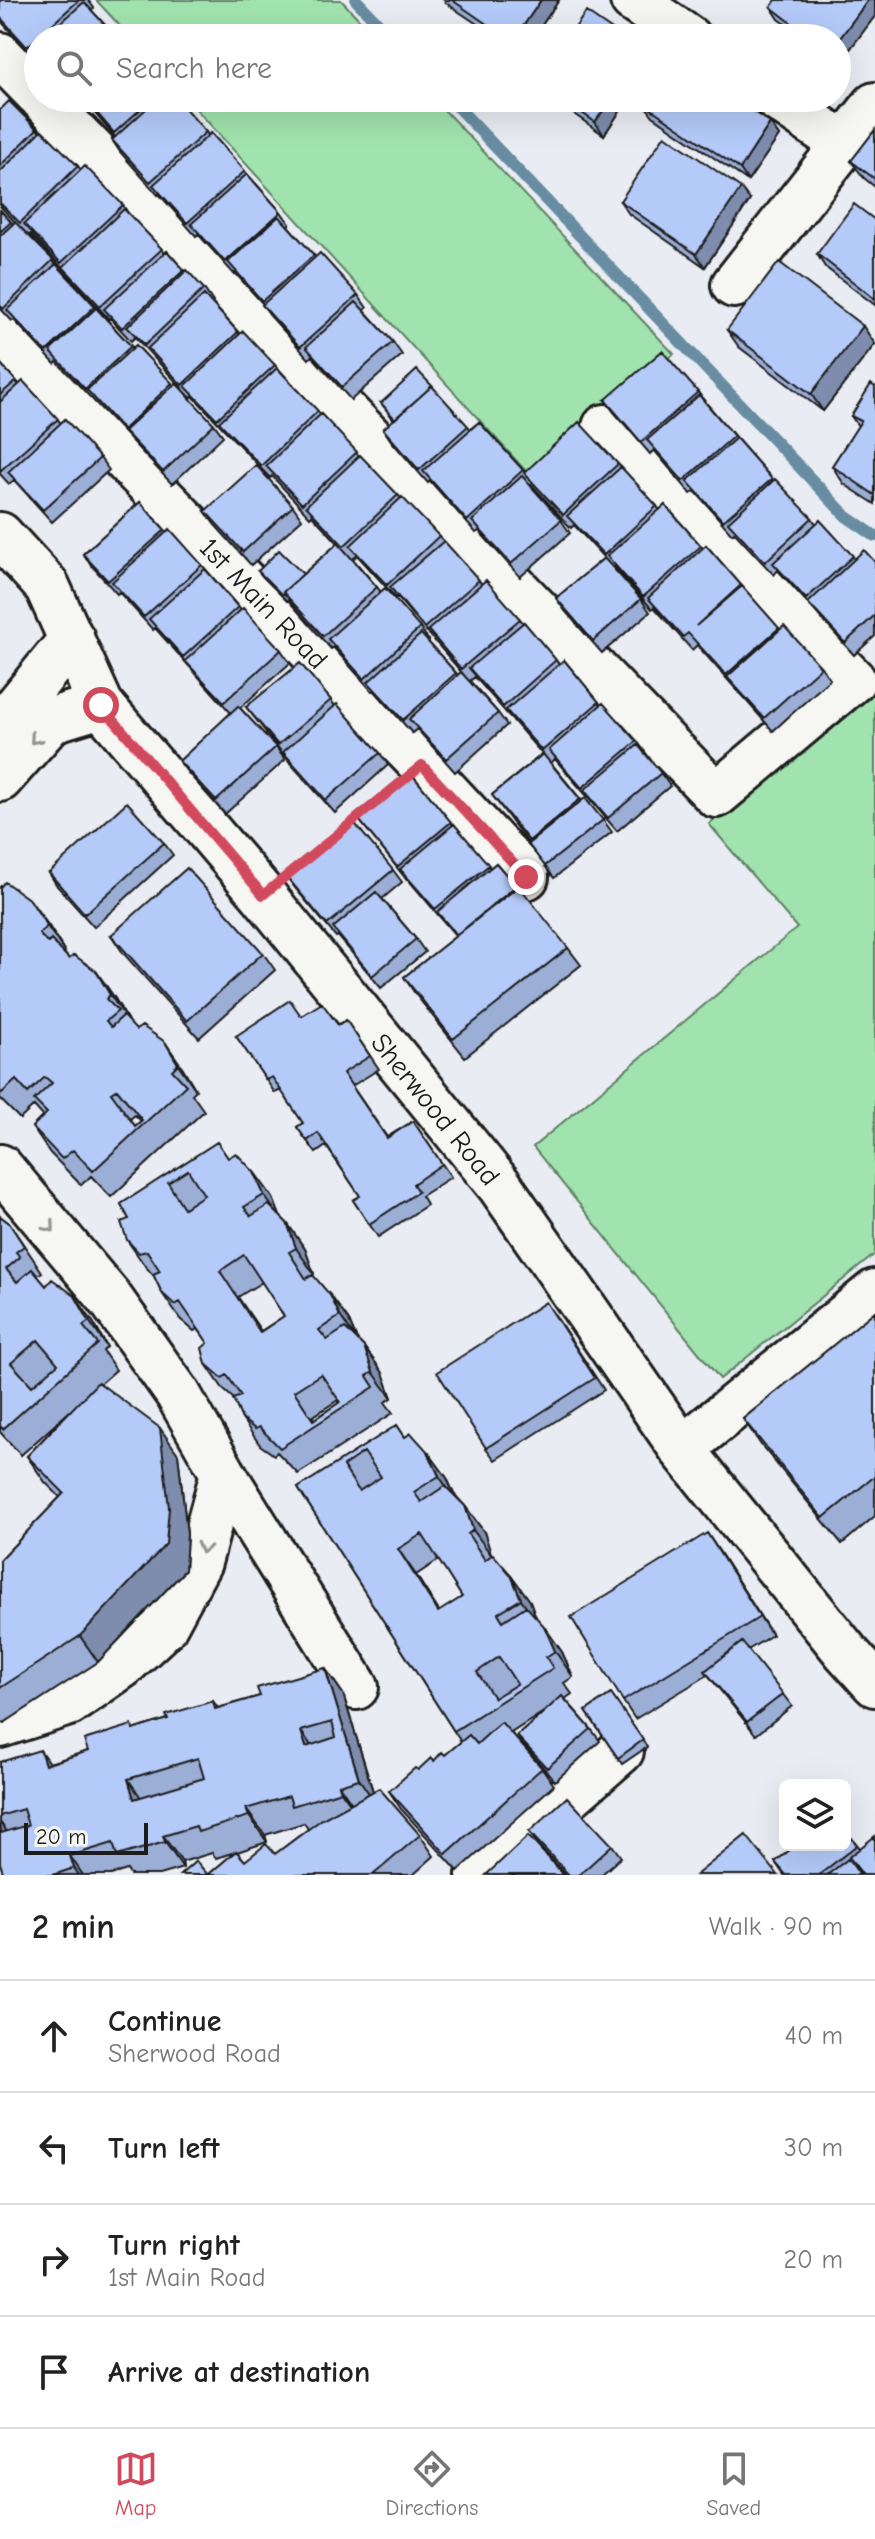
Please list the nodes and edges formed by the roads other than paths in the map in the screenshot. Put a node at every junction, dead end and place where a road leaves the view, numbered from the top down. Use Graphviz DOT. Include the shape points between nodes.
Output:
graph roads {
  1 [pos="633,0"];
  2 [pos="668,24"];
  3 [pos="0,55"];
  4 [pos="24,80"];
  5 [pos="875,105"];
  6 [pos="55,112"];
  7 [pos="797,112"];
  8 [pos="845,145"];
  9 [pos="734,285"];
  10 [pos="0,331"];
  11 [pos="605,427"];
  12 [pos="0,535"];
  13 [pos="72,639"];
  14 [pos="101,705"];
  15 [pos="0,727"];
  16 [pos="0,779"];
  17 [pos="299,865"];
  18 [pos="526,877"];
  19 [pos="263,895"];
  20 [pos="0,1167"];
  21 [pos="875,1292"];
  22 [pos="682,1449"];
  23 [pos="223,1473"];
  24 [pos="875,1684"];
  25 [pos="356,1687"];
  26 [pos="0,1725"];
  27 [pos="621,1751"];
  28 [pos="479,1875"];
  1 -- 2 [label="street"];
  3 -- 4 [label="street"];
  5 -- 8 [label="street"];
  6 -- 11 [label="street" via="716,795 853,680"];
  7 -- 8 [label="street"];
  8 -- 9 [label="street"];
  10 -- 18 [label="street, 1st Main Road" via="409,775"];
  12 -- 13 [label="street, Sherwood Road" via="47,586"];
  13 -- 14 [label="street, Sherwood Road"];
  13 -- 15 [label="street"];
  14 -- 16 [label="street, one-way" via="52,720"];
  14 -- 19 [label="street, Sherwood Road"];
  17 -- 19 [label="street"];
  19 -- 22 [label="street, Sherwood Road" via="500,1186"];
  20 -- 23 [label="street, one-way" via="109,1297 178,1394"];
  21 -- 22 [label="street"];
  22 -- 24 [label="street, Sherwood Road"];
  23 -- 25 [label="street"];
  23 -- 26 [label="street, one-way" via="199,1562 164,1627 122,1666 69,1703"];
  27 -- 28 [label="street"];
}
